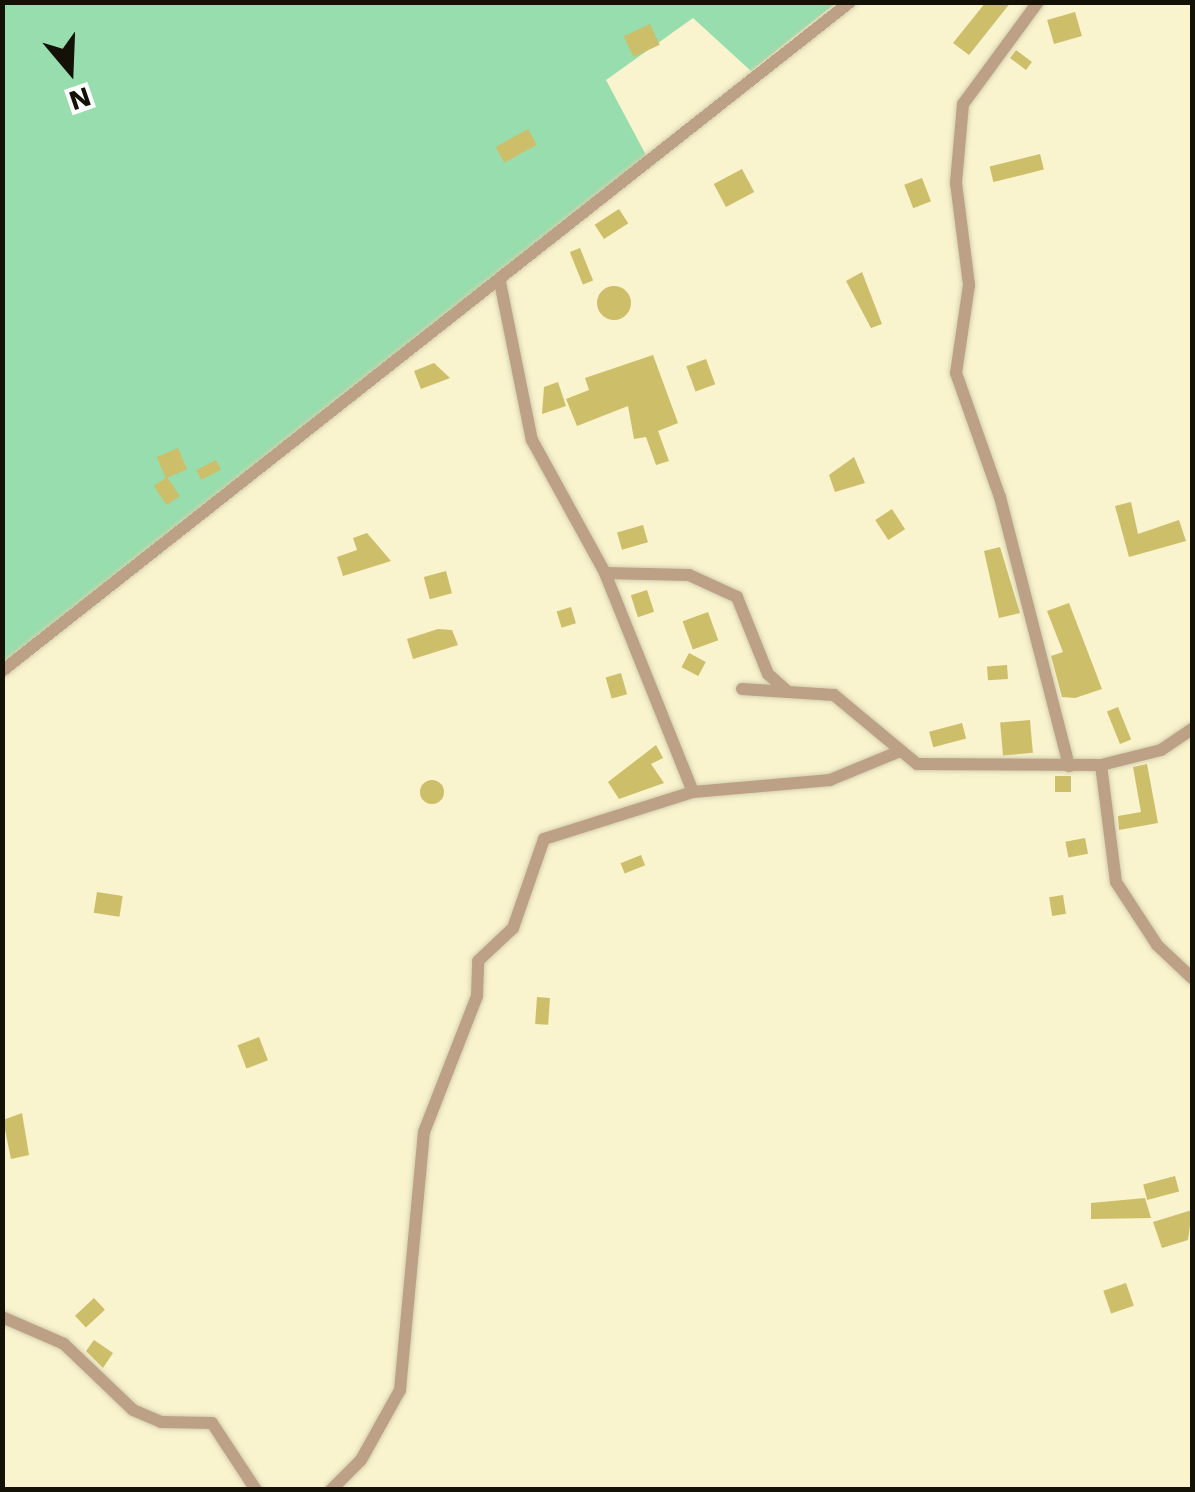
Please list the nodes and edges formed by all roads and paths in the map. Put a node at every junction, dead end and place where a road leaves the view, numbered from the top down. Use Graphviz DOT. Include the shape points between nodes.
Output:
graph roads {
  1 [pos="850,2"];
  2 [pos="1038,2"];
  3 [pos="500,282"];
  4 [pos="605,573"];
  5 [pos="2,671"];
  6 [pos="742,689"];
  7 [pos="790,693"];
  8 [pos="1192,729"];
  9 [pos="898,752"];
  10 [pos="1102,765"];
  11 [pos="1069,766"];
  12 [pos="693,792"];
  13 [pos="1192,978"];
  14 [pos="2,1317"];
  15 [pos="256,1490"];
  16 [pos="331,1490"];
  1 -- 3 [label="street" via="720,97"];
  2 -- 11 [label="street" via="963,104 956,183 969,285 956,372 1000,497"];
  3 -- 4 [label="street" via="532,440"];
  3 -- 5 [label="street"];
  4 -- 7 [label="street" via="689,576 737,597 768,674"];
  4 -- 12 [label="street"];
  6 -- 7 [label="street"];
  7 -- 9 [label="street" via="858,706"];
  8 -- 10 [label="street" via="1149,754"];
  9 -- 11 [label="street" via="917,764"];
  9 -- 12 [label="street" via="830,780"];
  10 -- 11 [label="street"];
  10 -- 13 [label="street" via="1116,882 1157,945"];
  12 -- 16 [label="street" via="553,831 513,928 478,961 477,996 424,1132 400,1390 361,1460"];
  14 -- 15 [label="street" via="64,1344 134,1410 161,1422 212,1424"];
}
